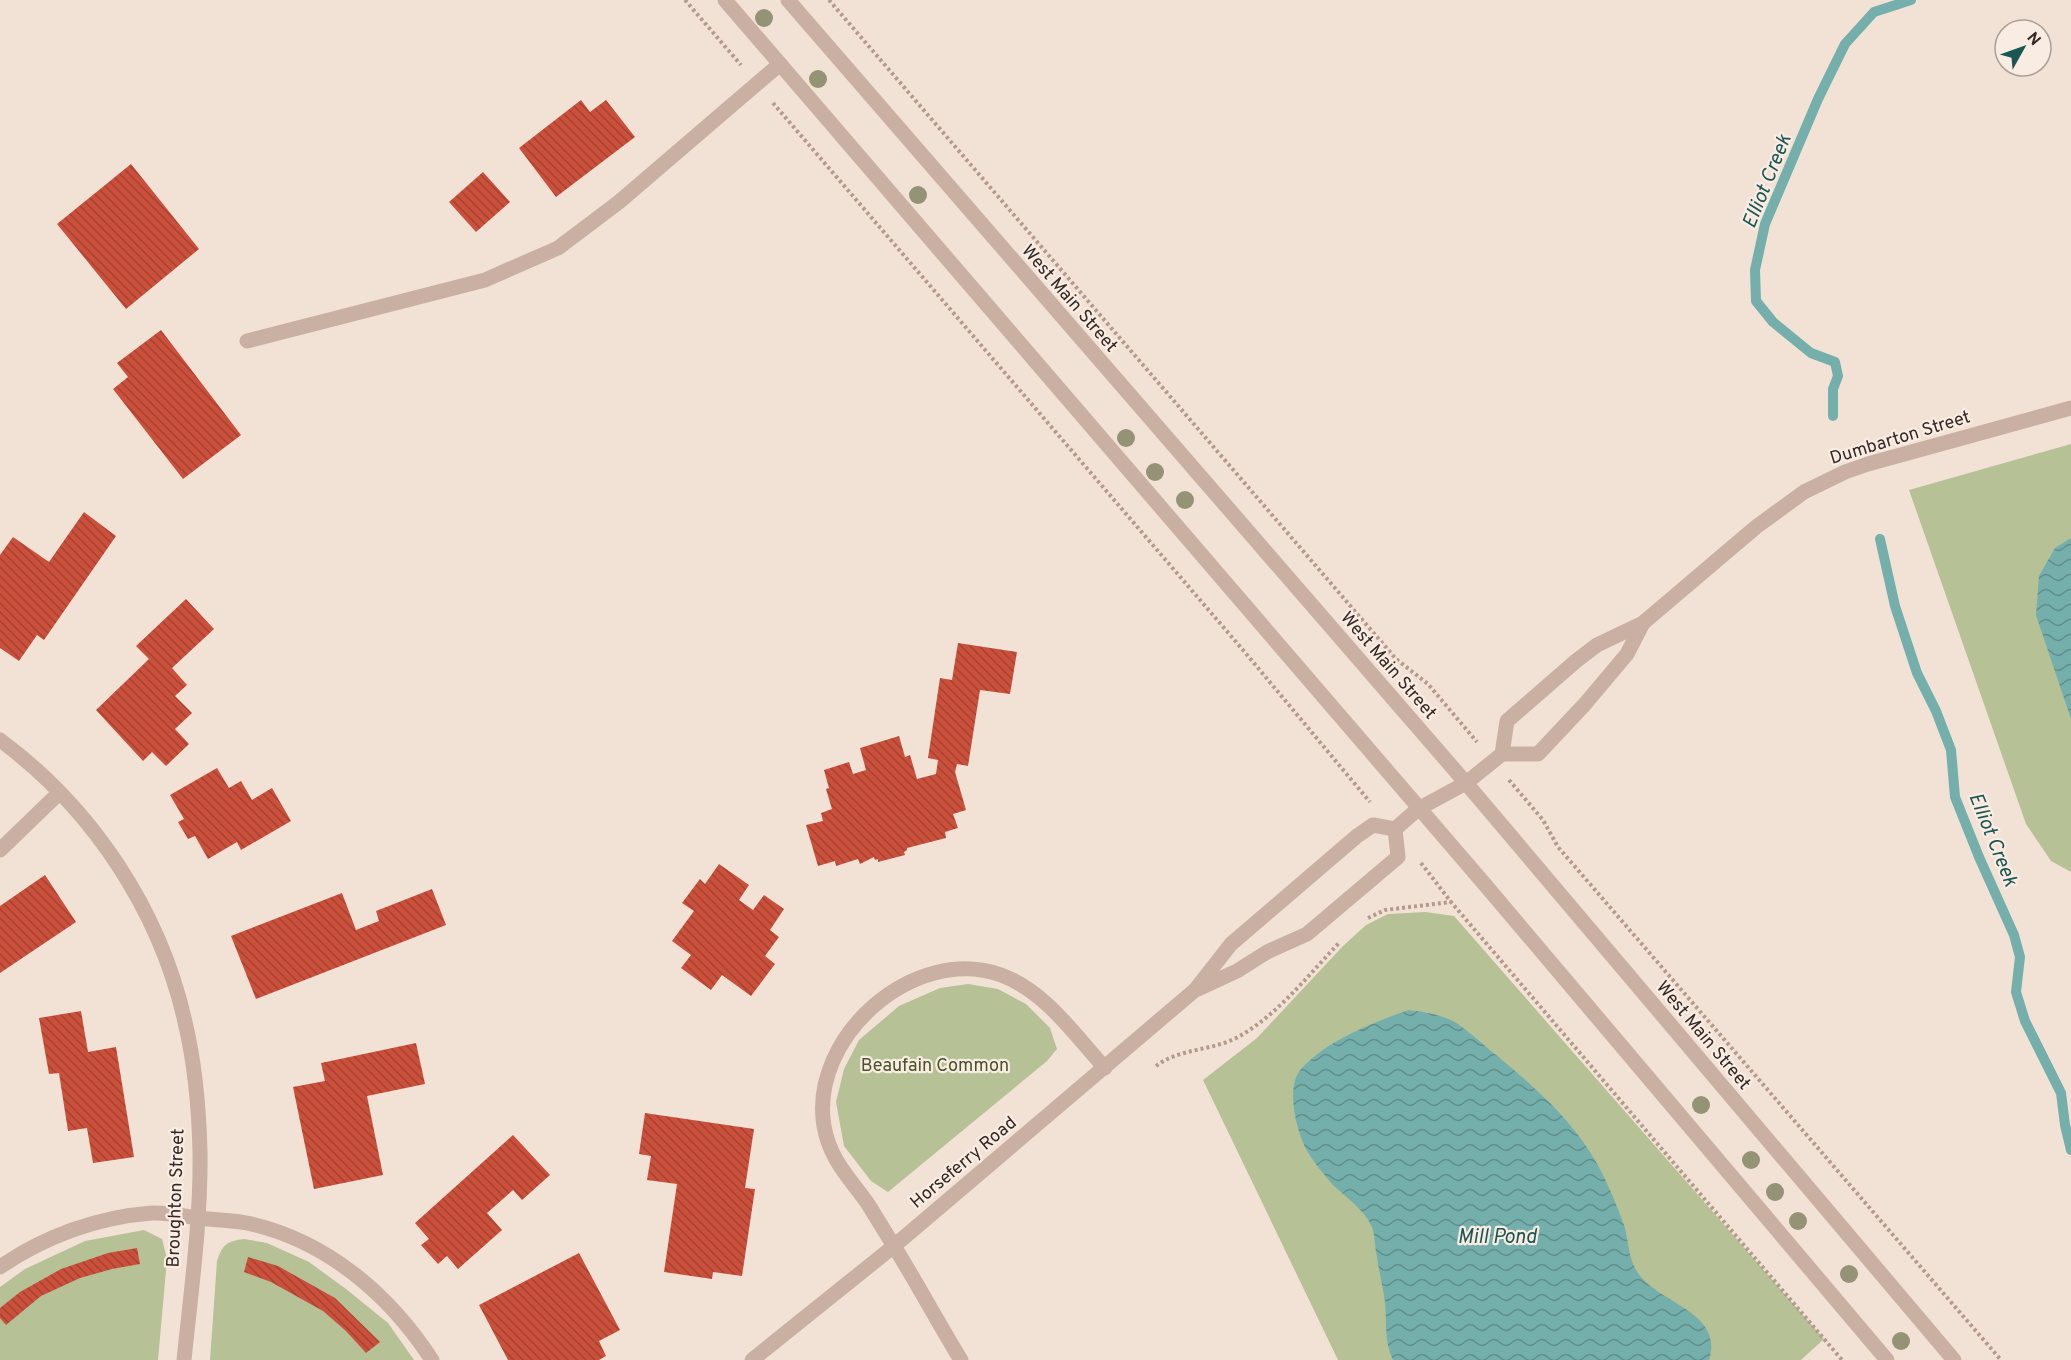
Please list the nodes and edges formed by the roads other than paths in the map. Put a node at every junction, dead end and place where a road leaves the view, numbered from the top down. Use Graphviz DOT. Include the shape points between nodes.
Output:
graph roads {
  1 [pos="725,0"];
  2 [pos="788,0"];
  3 [pos="780,64"];
  4 [pos="247,341"];
  5 [pos="2071,408"];
  6 [pos="1643,623"];
  7 [pos="0,740"];
  8 [pos="1502,754"];
  9 [pos="1466,783"];
  10 [pos="59,793"];
  11 [pos="1418,809"];
  12 [pos="1395,829"];
  13 [pos="0,850"];
  14 [pos="1195,990"];
  15 [pos="1105,1068"];
  16 [pos="198,1218"];
  17 [pos="894,1246"];
  18 [pos="0,1267"];
  19 [pos="184,1360"];
  20 [pos="432,1360"];
  21 [pos="752,1360"];
  22 [pos="961,1360"];
  23 [pos="1887,1360"];
  24 [pos="1954,1360"];
  1 -- 3 [label="street"];
  2 -- 9 [label="street, West Main Street"];
  3 -- 4 [label="street" via="619,202 558,248 485,280"];
  3 -- 11 [label="street"];
  5 -- 6 [label="street, Dumbarton Street" via="1868,464 1804,492 1756,527"];
  6 -- 8 [label="street, Dumbarton Street" via="1597,645 1507,721"];
  6 -- 8 [label="street, Dumbarton Street" via="1627,654 1538,754"];
  7 -- 10 [label="street, Broughton Street"];
  8 -- 9 [label="street"];
  9 -- 11 [label="street"];
  9 -- 24 [label="street, West Main Street"];
  10 -- 13 [label="street"];
  10 -- 16 [label="street, Broughton Street" via="85,818 128,881 174,983 185,1022 195,1089 200,1153"];
  11 -- 12 [label="street"];
  11 -- 23 [label="street"];
  12 -- 14 [label="street, Horseferry Road" via="1373,825 1357,836 1231,944"];
  12 -- 14 [label="street, Horseferry Road" via="1398,857 1307,934"];
  14 -- 15 [label="street, Horseferry Road"];
  15 -- 17 [label="street, Horseferry Road"];
  15 -- 17 [label="street" via="1046,1003 998,974 944,971 922,978 877,1003 859,1019 837,1051 822,1106 827,1143 837,1164"];
  16 -- 18 [label="street" via="155,1213 100,1221 49,1239"];
  16 -- 19 [label="street, Broughton Street"];
  16 -- 20 [label="street" via="238,1221 272,1230 319,1251 385,1300"];
  17 -- 21 [label="street, Horseferry Road"];
  17 -- 22 [label="street"];
}
